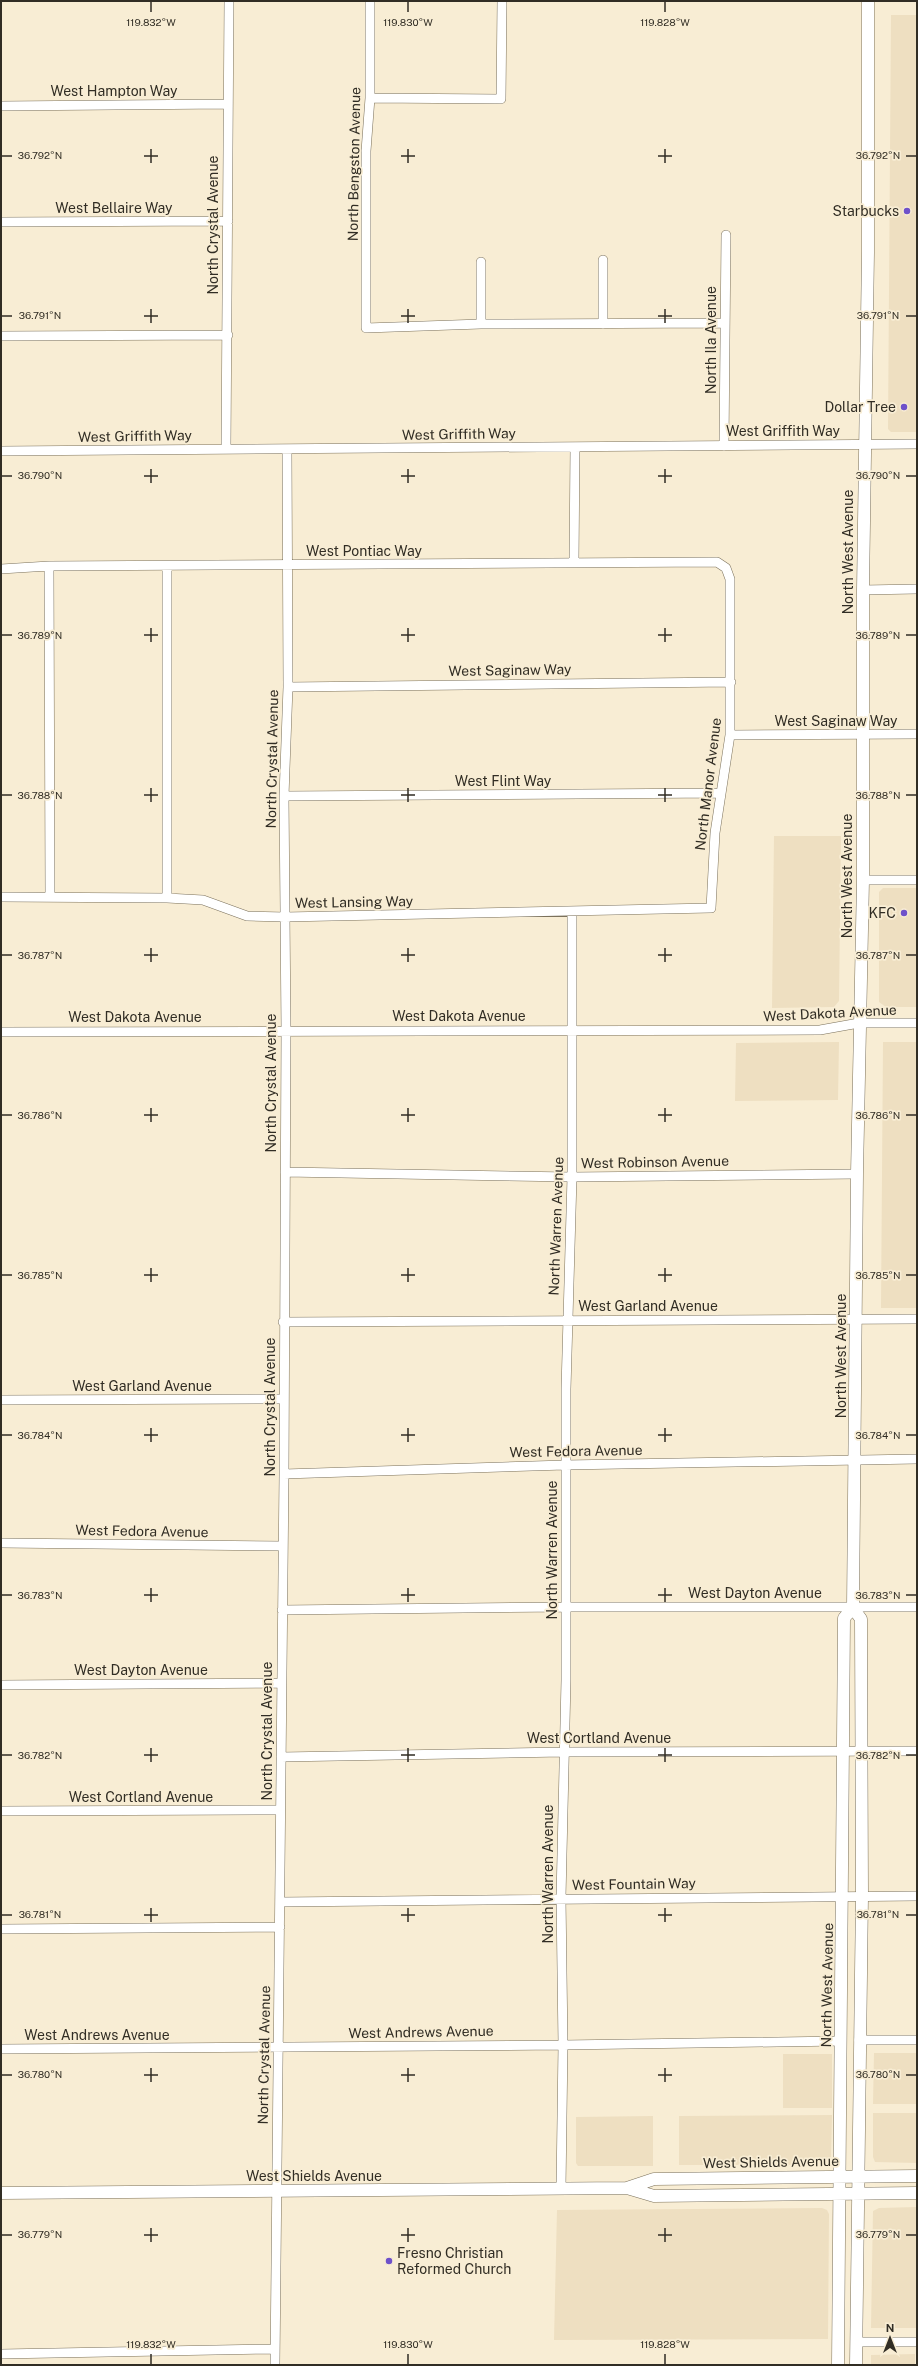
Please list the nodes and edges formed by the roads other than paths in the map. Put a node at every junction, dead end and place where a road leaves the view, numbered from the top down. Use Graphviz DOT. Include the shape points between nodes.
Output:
graph roads {
  1 [pos="229,1"];
  2 [pos="370,1"];
  3 [pos="502,1"];
  4 [pos="868,1"];
  5 [pos="370,98"];
  6 [pos="227,104"];
  7 [pos="1,106"];
  8 [pos="228,221"];
  9 [pos="1,222"];
  10 [pos="726,235"];
  11 [pos="603,260"];
  12 [pos="481,262"];
  13 [pos="725,323"];
  14 [pos="481,324"];
  15 [pos="603,324"];
  16 [pos="228,335"];
  17 [pos="1,336"];
  18 [pos="864,444"];
  19 [pos="917,444"];
  20 [pos="724,446"];
  21 [pos="575,447"];
  22 [pos="226,449"];
  23 [pos="287,449"];
  24 [pos="1,451"];
  25 [pos="574,563"];
  26 [pos="286,565"];
  27 [pos="49,566"];
  28 [pos="168,566"];
  29 [pos="726,568"];
  30 [pos="1,569"];
  31 [pos="917,589"];
  32 [pos="862,590"];
  33 [pos="731,682"];
  34 [pos="288,687"];
  35 [pos="862,734"];
  36 [pos="917,734"];
  37 [pos="730,735"];
  38 [pos="721,794"];
  39 [pos="284,796"];
  40 [pos="863,880"];
  41 [pos="917,880"];
  42 [pos="1,897"];
  43 [pos="50,897"];
  44 [pos="167,898"];
  45 [pos="711,908"];
  46 [pos="572,912"];
  47 [pos="285,917"];
  48 [pos="859,1023"];
  49 [pos="917,1023"];
  50 [pos="286,1030"];
  51 [pos="573,1030"];
  52 [pos="1,1032"];
  53 [pos="284,1172"];
  54 [pos="857,1174"];
  55 [pos="572,1177"];
  56 [pos="856,1319"];
  57 [pos="917,1319"];
  58 [pos="567,1320"];
  59 [pos="283,1322"];
  60 [pos="283,1399"];
  61 [pos="1,1400"];
  62 [pos="855,1459"];
  63 [pos="917,1459"];
  64 [pos="565,1465"];
  65 [pos="284,1474"];
  66 [pos="1,1543"];
  67 [pos="283,1546"];
  68 [pos="566,1607"];
  69 [pos="853,1608"];
  70 [pos="917,1608"];
  71 [pos="282,1610"];
  72 [pos="280,1683"];
  73 [pos="1,1685"];
  74 [pos="917,1750"];
  75 [pos="844,1751"];
  76 [pos="860,1751"];
  77 [pos="563,1752"];
  78 [pos="281,1757"];
  79 [pos="280,1810"];
  80 [pos="1,1811"];
  81 [pos="843,1896"];
  82 [pos="862,1896"];
  83 [pos="917,1896"];
  84 [pos="561,1898"];
  85 [pos="280,1902"];
  86 [pos="280,1927"];
  87 [pos="1,1929"];
  88 [pos="841,2040"];
  89 [pos="859,2040"];
  90 [pos="917,2040"];
  91 [pos="563,2045"];
  92 [pos="278,2048"];
  93 [pos="1,2049"];
  94 [pos="839,2176"];
  95 [pos="859,2176"];
  96 [pos="917,2176"];
  97 [pos="561,2188"];
  98 [pos="627,2188"];
  99 [pos="275,2191"];
  100 [pos="1,2193"];
  101 [pos="839,2194"];
  102 [pos="859,2194"];
  103 [pos="917,2194"];
  104 [pos="856,2342"];
  105 [pos="917,2342"];
  106 [pos="274,2349"];
  107 [pos="1,2354"];
  108 [pos="275,2365"];
  109 [pos="838,2365"];
  110 [pos="856,2365"];
  1 -- 6 [label="street, North Crystal Avenue"];
  2 -- 5 [label="street, North Bengston Avenue"];
  3 -- 5 [label="street" via="501,99"];
  4 -- 18 [label="main road, North West Avenue" via="868,252"];
  5 -- 14 [label="street, North Bengston Avenue" via="366,151 366,328"];
  6 -- 7 [label="street, West Hampton Way"];
  6 -- 8 [label="street, North Crystal Avenue"];
  8 -- 9 [label="street, West Bellaire Way"];
  8 -- 16 [label="street, North Crystal Avenue"];
  10 -- 13 [label="street, North Ila Avenue"];
  11 -- 15 [label="street"];
  12 -- 14 [label="street"];
  13 -- 15 [label="street"];
  13 -- 20 [label="street, North Ila Avenue"];
  14 -- 15 [label="street"];
  16 -- 17 [label="street"];
  16 -- 22 [label="street, North Crystal Avenue"];
  18 -- 19 [label="street, West Griffith Way"];
  18 -- 20 [label="street, West Griffith Way"];
  18 -- 32 [label="main road, North West Avenue"];
  20 -- 21 [label="street, West Griffith Way"];
  21 -- 23 [label="street, West Griffith Way"];
  21 -- 25 [label="street"];
  22 -- 23 [label="street, West Griffith Way"];
  22 -- 24 [label="street, West Griffith Way"];
  23 -- 26 [label="street, North Crystal Avenue"];
  25 -- 26 [label="street, West Pontiac Way"];
  25 -- 29 [label="street, West Pontiac Way" via="712,561"];
  26 -- 28 [label="street, West Pontiac Way"];
  26 -- 34 [label="street, North Crystal Avenue"];
  27 -- 28 [label="street, West Pontiac Way"];
  27 -- 30 [label="street, West Pontiac Way"];
  27 -- 43 [label="street"];
  28 -- 44 [label="street"];
  29 -- 33 [label="street, North Manor Avenue" via="730,588"];
  31 -- 32 [label="street"];
  32 -- 35 [label="main road, North West Avenue"];
  33 -- 34 [label="street, West Saginaw Way"];
  33 -- 37 [label="street, North Manor Avenue"];
  34 -- 39 [label="street, North Crystal Avenue"];
  35 -- 36 [label="street, West Saginaw Way"];
  35 -- 37 [label="street, West Saginaw Way"];
  35 -- 40 [label="main road, North West Avenue"];
  37 -- 38 [label="street, North Manor Avenue"];
  38 -- 39 [label="street, West Flint Way"];
  38 -- 45 [label="street, North Manor Avenue" via="715,832"];
  39 -- 47 [label="street, North Crystal Avenue"];
  40 -- 41 [label="street"];
  40 -- 48 [label="main road, North West Avenue"];
  42 -- 43 [label="street, West Lansing Way"];
  43 -- 44 [label="street, West Lansing Way"];
  44 -- 47 [label="street, West Lansing Way" via="203,900 248,916"];
  45 -- 46 [label="street, West Lansing Way"];
  46 -- 47 [label="street, West Lansing Way"];
  46 -- 51 [label="street, North Warren Avenue"];
  47 -- 50 [label="street, North Crystal Avenue"];
  48 -- 49 [label="street, West Dakota Avenue"];
  48 -- 51 [label="street, West Dakota Avenue" via="820,1030"];
  48 -- 54 [label="main road, North West Avenue"];
  50 -- 51 [label="street, West Dakota Avenue"];
  50 -- 52 [label="street, West Dakota Avenue"];
  50 -- 53 [label="street, North Crystal Avenue"];
  51 -- 55 [label="street, North Warren Avenue"];
  53 -- 55 [label="street, West Robinson Avenue"];
  53 -- 59 [label="street, North Crystal Avenue"];
  54 -- 55 [label="street, West Robinson Avenue"];
  54 -- 56 [label="main road, North West Avenue"];
  55 -- 58 [label="street, North Warren Avenue"];
  56 -- 57 [label="street, West Garland Avenue"];
  56 -- 58 [label="street, West Garland Avenue"];
  56 -- 62 [label="main road, North West Avenue"];
  58 -- 59 [label="street, West Garland Avenue"];
  58 -- 64 [label="street, North Warren Avenue"];
  59 -- 60 [label="street, North Crystal Avenue"];
  60 -- 61 [label="street, West Garland Avenue"];
  60 -- 65 [label="street, North Crystal Avenue"];
  62 -- 63 [label="street, West Fedora Avenue"];
  62 -- 64 [label="street, West Fedora Avenue"];
  62 -- 69 [label="main road, North West Avenue"];
  64 -- 65 [label="street, West Fedora Avenue"];
  64 -- 68 [label="street, North Warren Avenue"];
  65 -- 67 [label="street, North Crystal Avenue"];
  66 -- 67 [label="street, West Fedora Avenue"];
  67 -- 71 [label="street, North Crystal Avenue"];
  68 -- 69 [label="street, West Dayton Avenue"];
  68 -- 71 [label="street, West Dayton Avenue"];
  68 -- 77 [label="street, North Warren Avenue"];
  69 -- 70 [label="street, West Dayton Avenue"];
  69 -- 75 [label="main road, North West Avenue" via="844,1618"];
  69 -- 76 [label="main road, North West Avenue" via="861,1619"];
  71 -- 72 [label="street, North Crystal Avenue"];
  72 -- 73 [label="street, West Dayton Avenue"];
  72 -- 78 [label="street, North Crystal Avenue"];
  74 -- 76 [label="street, West Cortland Avenue"];
  75 -- 76 [label="street, West Cortland Avenue"];
  75 -- 77 [label="street, West Cortland Avenue"];
  75 -- 81 [label="main road, North West Avenue"];
  76 -- 82 [label="main road, North West Avenue"];
  77 -- 78 [label="street, West Cortland Avenue"];
  77 -- 84 [label="street, North Warren Avenue"];
  78 -- 79 [label="street, North Crystal Avenue"];
  79 -- 80 [label="street, West Cortland Avenue"];
  79 -- 85 [label="street, North Crystal Avenue"];
  81 -- 82 [label="street, West Fountain Way"];
  81 -- 84 [label="street, West Fountain Way"];
  81 -- 88 [label="main road, North West Avenue"];
  82 -- 83 [label="street, West Fountain Way"];
  82 -- 89 [label="main road, North West Avenue"];
  84 -- 85 [label="street, West Fountain Way"];
  84 -- 91 [label="street, North Warren Avenue"];
  85 -- 86 [label="street, North Crystal Avenue"];
  86 -- 87 [label="street"];
  86 -- 92 [label="street, North Crystal Avenue"];
  88 -- 91 [label="street, West Andrews Avenue"];
  88 -- 94 [label="main road, North West Avenue"];
  89 -- 90 [label="street"];
  89 -- 95 [label="main road, North West Avenue"];
  91 -- 92 [label="street, West Andrews Avenue"];
  91 -- 97 [label="street, North Warren Avenue"];
  92 -- 93 [label="street, West Andrews Avenue"];
  92 -- 99 [label="street, North Crystal Avenue"];
  94 -- 95 [label="main road, West Shields Avenue"];
  94 -- 98 [label="main road, West Shields Avenue" via="654,2179"];
  94 -- 101 [label="main road, North West Avenue"];
  95 -- 96 [label="main road, West Shields Avenue"];
  95 -- 102 [label="main road, North West Avenue"];
  97 -- 98 [label="main road, West Shields Avenue"];
  97 -- 99 [label="main road, West Shields Avenue"];
  98 -- 101 [label="main road, West Shields Avenue" via="654,2196"];
  99 -- 100 [label="main road, West Shields Avenue"];
  99 -- 106 [label="street, North Crystal Avenue"];
  101 -- 102 [label="main road, West Shields Avenue"];
  101 -- 109 [label="main road, North West Avenue"];
  102 -- 103 [label="main road, West Shields Avenue"];
  102 -- 104 [label="main road, North West Avenue"];
  104 -- 105 [label="street"];
  104 -- 110 [label="main road, North West Avenue"];
  106 -- 107 [label="street"];
  106 -- 108 [label="street, North Crystal Avenue"];
}
